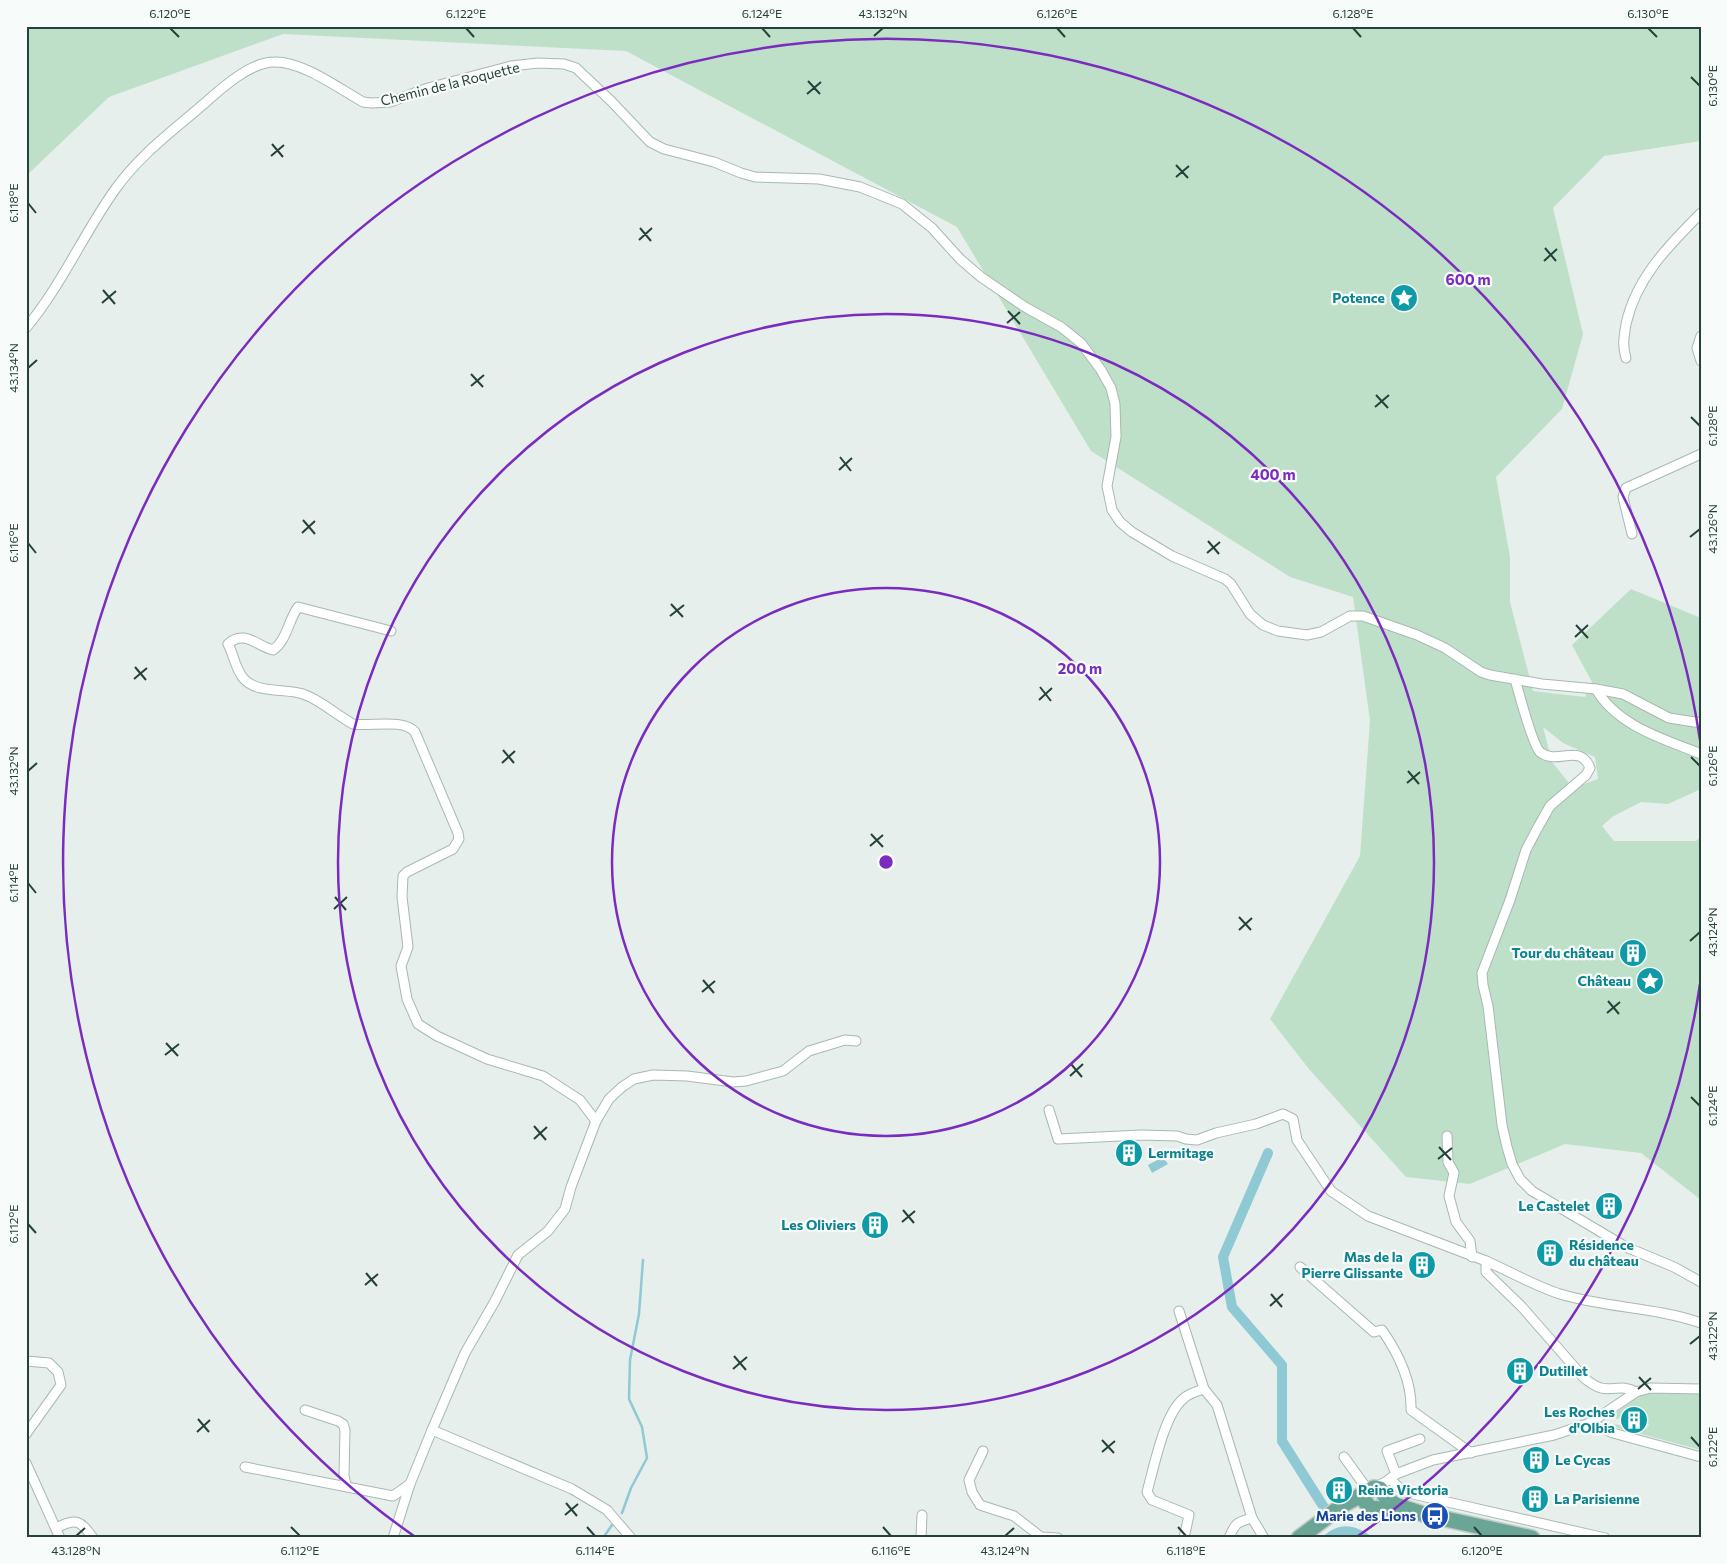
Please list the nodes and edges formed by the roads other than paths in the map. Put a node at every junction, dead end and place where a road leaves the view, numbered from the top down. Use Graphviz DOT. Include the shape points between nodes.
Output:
graph roads {
  1 [pos="1701,213"];
  2 [pos="26,328"];
  3 [pos="1701,336"];
  4 [pos="1626,358"];
  5 [pos="1701,361"];
  6 [pos="1701,454"];
  7 [pos="1632,534"];
  8 [pos="392,631"];
  9 [pos="1515,679"];
  10 [pos="1596,689"];
  11 [pos="1701,723"];
  12 [pos="1701,754"];
  13 [pos="856,1041"];
  14 [pos="1049,1110"];
  15 [pos="596,1121"];
  16 [pos="1447,1136"];
  17 [pos="1472,1257"];
  18 [pos="1486,1261"];
  19 [pos="1300,1267"];
  20 [pos="1701,1282"];
  21 [pos="1179,1311"];
  22 [pos="1701,1323"];
  23 [pos="26,1362"];
  24 [pos="1204,1389"];
  25 [pos="1701,1389"];
  26 [pos="1636,1392"];
  27 [pos="305,1410"];
  28 [pos="1590,1423"];
  29 [pos="432,1430"];
  30 [pos="26,1434"];
  31 [pos="1420,1439"];
  32 [pos="983,1451"];
  33 [pos="1471,1453"];
  34 [pos="1344,1457"];
  35 [pos="1701,1457"];
  36 [pos="26,1463"];
  37 [pos="245,1467"];
  38 [pos="410,1484"];
  39 [pos="346,1486"];
  40 [pos="1379,1491"];
  41 [pos="922,1515"];
  42 [pos="1252,1518"];
  43 [pos="56,1528"];
  44 [pos="1040,1537"];
  45 [pos="1523,1537"];
  46 [pos="60,1538"];
  47 [pos="93,1538"];
  48 [pos="393,1538"];
  49 [pos="631,1538"];
  50 [pos="920,1538"];
  51 [pos="1058,1538"];
  52 [pos="1184,1538"];
  53 [pos="1230,1538"];
  54 [pos="1264,1538"];
  55 [pos="1298,1538"];
  56 [pos="1604,1538"];
  1 -- 4 [label="street" via="1670,244 1645,278 1630,308 1622,347"];
  2 -- 9 [label="street, Chemin de la Roquette" via="114,190 140,159 221,89 251,68 272,61 289,63 363,102 372,103 390,102 428,88 511,66 564,64 576,68 650,142 664,149 755,177 819,179 860,187 902,204 932,228 981,277 1072,334 1101,370 1115,404 1116,437 1107,486 1112,510 1132,532 1172,556 1225,579 1250,614 1263,625 1278,631 1307,635 1321,632 1350,616 1363,616 1445,648 1481,672"];
  3 -- 5 [label="street" via="1697,348"];
  6 -- 7 [label="street" via="1626,488 1623,497"];
  8 -- 15 [label="street" via="298,607 281,644 273,650 243,637 228,644 238,668 250,684 304,694 352,724 393,724 415,732 459,839 452,849 403,876 408,947 401,966 406,999 418,1024 487,1059 543,1076 580,1100"];
  9 -- 10 [label="street, Chemin de la Roquette"];
  9 -- 20 [label="street" via="1531,735 1539,751 1546,756 1579,756 1587,760 1590,768 1550,806 1537,829 1526,850 1482,973 1502,1125 1512,1164 1520,1179 1532,1190 1626,1247"];
  10 -- 11 [label="street, Chemin de la Roquette" via="1624,694 1669,718"];
  10 -- 12 [label="street" via="1602,700 1643,731"];
  13 -- 15 [label="street" via="845,1040 809,1051 783,1071 746,1081 670,1074 634,1079 609,1099"];
  14 -- 17 [label="street" via="1058,1139 1141,1135 1197,1140 1283,1114 1293,1119 1297,1140 1331,1192 1368,1216"];
  15 -- 29 [label="street" via="570,1187 565,1209 548,1231 518,1256 465,1353"];
  16 -- 17 [label="street" via="1448,1162 1454,1173 1449,1196 1456,1222 1470,1241"];
  17 -- 18 [label="street"];
  18 -- 22 [label="street" via="1560,1294 1682,1316"];
  18 -- 26 [label="street" via="1486,1272 1584,1378 1602,1388 1628,1388"];
  19 -- 33 [label="street" via="1374,1332 1382,1330 1393,1345 1408,1382 1411,1410"];
  21 -- 24 [label="street"];
  23 -- 30 [label="street" via="49,1363 58,1372 61,1385"];
  24 -- 42 [label="street" via="1217,1405"];
  24 -- 52 [label="street" via="1181,1400 1167,1422 1147,1492 1152,1500 1189,1515"];
  25 -- 26 [label="street" via="1650,1388"];
  26 -- 28 [label="street"];
  27 -- 39 [label="street" via="342,1424 345,1430"];
  28 -- 33 [label="street" via="1554,1435"];
  28 -- 35 [label="street" via="1613,1433"];
  29 -- 38 [label="street"];
  29 -- 49 [label="street" via="572,1489 607,1510"];
  31 -- 40 [label="street" via="1387,1452"];
  32 -- 44 [label="street" via="969,1480 980,1505 1014,1516"];
  33 -- 40 [label="street" via="1433,1460"];
  34 -- 40 [label="street"];
  36 -- 43 [label="street"];
  37 -- 39 [label="street"];
  38 -- 39 [label="street" via="393,1496"];
  38 -- 48 [label="street"];
  40 -- 45 [label="main road" via="1397,1506"];
  40 -- 55 [label="main road" via="1343,1504"];
  40 -- 56 [label="street" via="1404,1492"];
  41 -- 50 [label="street"];
  42 -- 53 [label="street" via="1234,1526"];
  42 -- 54 [label="street"];
  43 -- 46 [label="street"];
  43 -- 47 [label="street" via="76,1521 84,1524"];
  44 -- 51 [label="street"];
}
